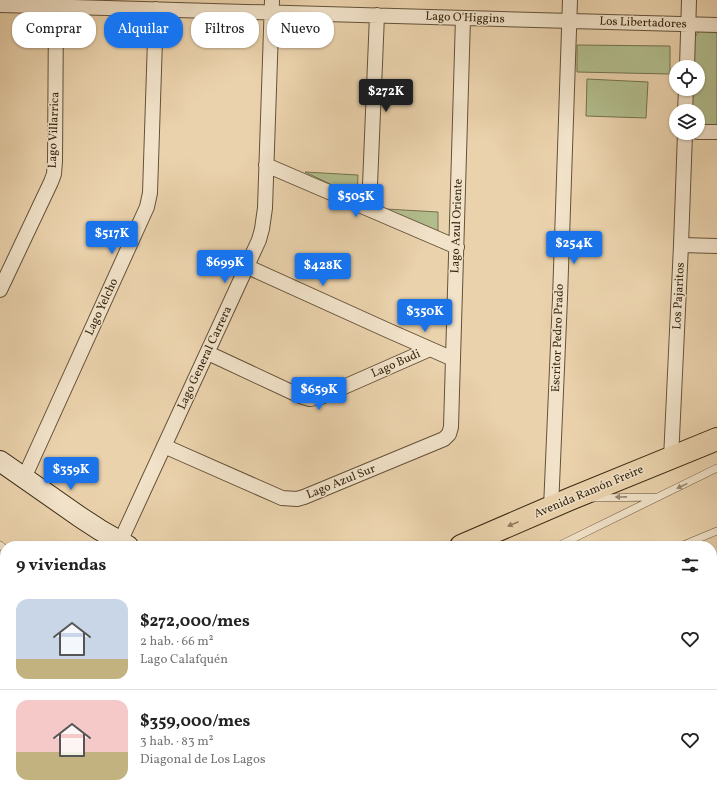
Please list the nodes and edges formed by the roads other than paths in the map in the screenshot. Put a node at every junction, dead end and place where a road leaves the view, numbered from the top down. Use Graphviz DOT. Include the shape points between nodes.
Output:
graph roads {
  1 [pos="570,0"];
  2 [pos="689,0"];
  3 [pos="0,5"];
  4 [pos="271,6"];
  5 [pos="56,7"];
  6 [pos="156,9"];
  7 [pos="377,15"];
  8 [pos="463,18"];
  9 [pos="569,21"];
  10 [pos="688,24"];
  11 [pos="717,25"];
  12 [pos="687,60"];
  13 [pos="705,132"];
  14 [pos="717,132"];
  15 [pos="685,140"];
  16 [pos="266,164"];
  17 [pos="369,209"];
  18 [pos="681,245"];
  19 [pos="717,246"];
  20 [pos="457,247"];
  21 [pos="248,267"];
  22 [pos="0,290"];
  23 [pos="430,349"];
  24 [pos="208,353"];
  25 [pos="453,359"];
  26 [pos="449,434"];
  27 [pos="717,439"];
  28 [pos="164,446"];
  29 [pos="671,459"];
  30 [pos="0,461"];
  31 [pos="717,468"];
  32 [pos="24,478"];
  33 [pos="660,496"];
  34 [pos="561,504"];
  35 [pos="717,531"];
  36 [pos="119,541"];
  37 [pos="125,541"];
  38 [pos="473,541"];
  39 [pos="568,541"];
  40 [pos="693,541"];
  1 -- 9 [label="street, Escritor Pedro Prado"];
  2 -- 10 [label="street"];
  3 -- 5 [label="street, Lago O'Higgins"];
  4 -- 6 [label="street, Lago O'Higgins"];
  4 -- 7 [label="street, Lago O'Higgins"];
  4 -- 16 [label="street, Lago General Carrera"];
  5 -- 6 [label="street, Lago O'Higgins"];
  5 -- 22 [label="street, Lago Villarrica" via="54,174"];
  6 -- 32 [label="street, Lago Yelcho" via="150,193 147,208"];
  7 -- 8 [label="street, Lago O'Higgins"];
  7 -- 17 [label="street"];
  8 -- 9 [label="street, Lago O'Higgins"];
  8 -- 20 [label="street, Lago Azul Oriente"];
  9 -- 10 [label="street, Los Libertadores"];
  9 -- 34 [label="street, Escritor Pedro Prado" via="560,274"];
  10 -- 11 [label="street, Los Libertadores"];
  10 -- 12 [label="street"];
  13 -- 14 [label="street"];
  15 -- 18 [label="street, Los Pajaritos"];
  16 -- 17 [label="street"];
  16 -- 21 [label="street, Lago General Carrera" via="262,230"];
  17 -- 20 [label="street"];
  18 -- 19 [label="street"];
  18 -- 29 [label="street, Los Pajaritos"];
  20 -- 25 [label="street, Lago Azul Oriente"];
  21 -- 23 [label="street"];
  21 -- 24 [label="street, Lago General Carrera"];
  23 -- 24 [label="street, Lago Budi" via="320,397 310,398 300,396"];
  23 -- 25 [label="street"];
  24 -- 28 [label="street, Lago General Carrera"];
  25 -- 26 [label="street, Lago Azul Oriente"];
  26 -- 28 [label="street, Lago Azul Sur" via="444,439 297,499 282,498"];
  27 -- 29 [label="main road, Avenida Ramón Freire"];
  28 -- 37 [label="street, Lago General Carrera"];
  29 -- 34 [label="main road, Avenida Ramón Freire"];
  30 -- 32 [label="main road"];
  31 -- 33 [label="lane, one-way"];
  32 -- 36 [label="main road"];
  33 -- 34 [label="lane, one-way"];
  33 -- 39 [label="lane"];
  34 -- 38 [label="main road, Avenida Ramón Freire, one-way"];
  35 -- 40 [label="lane"];
}
